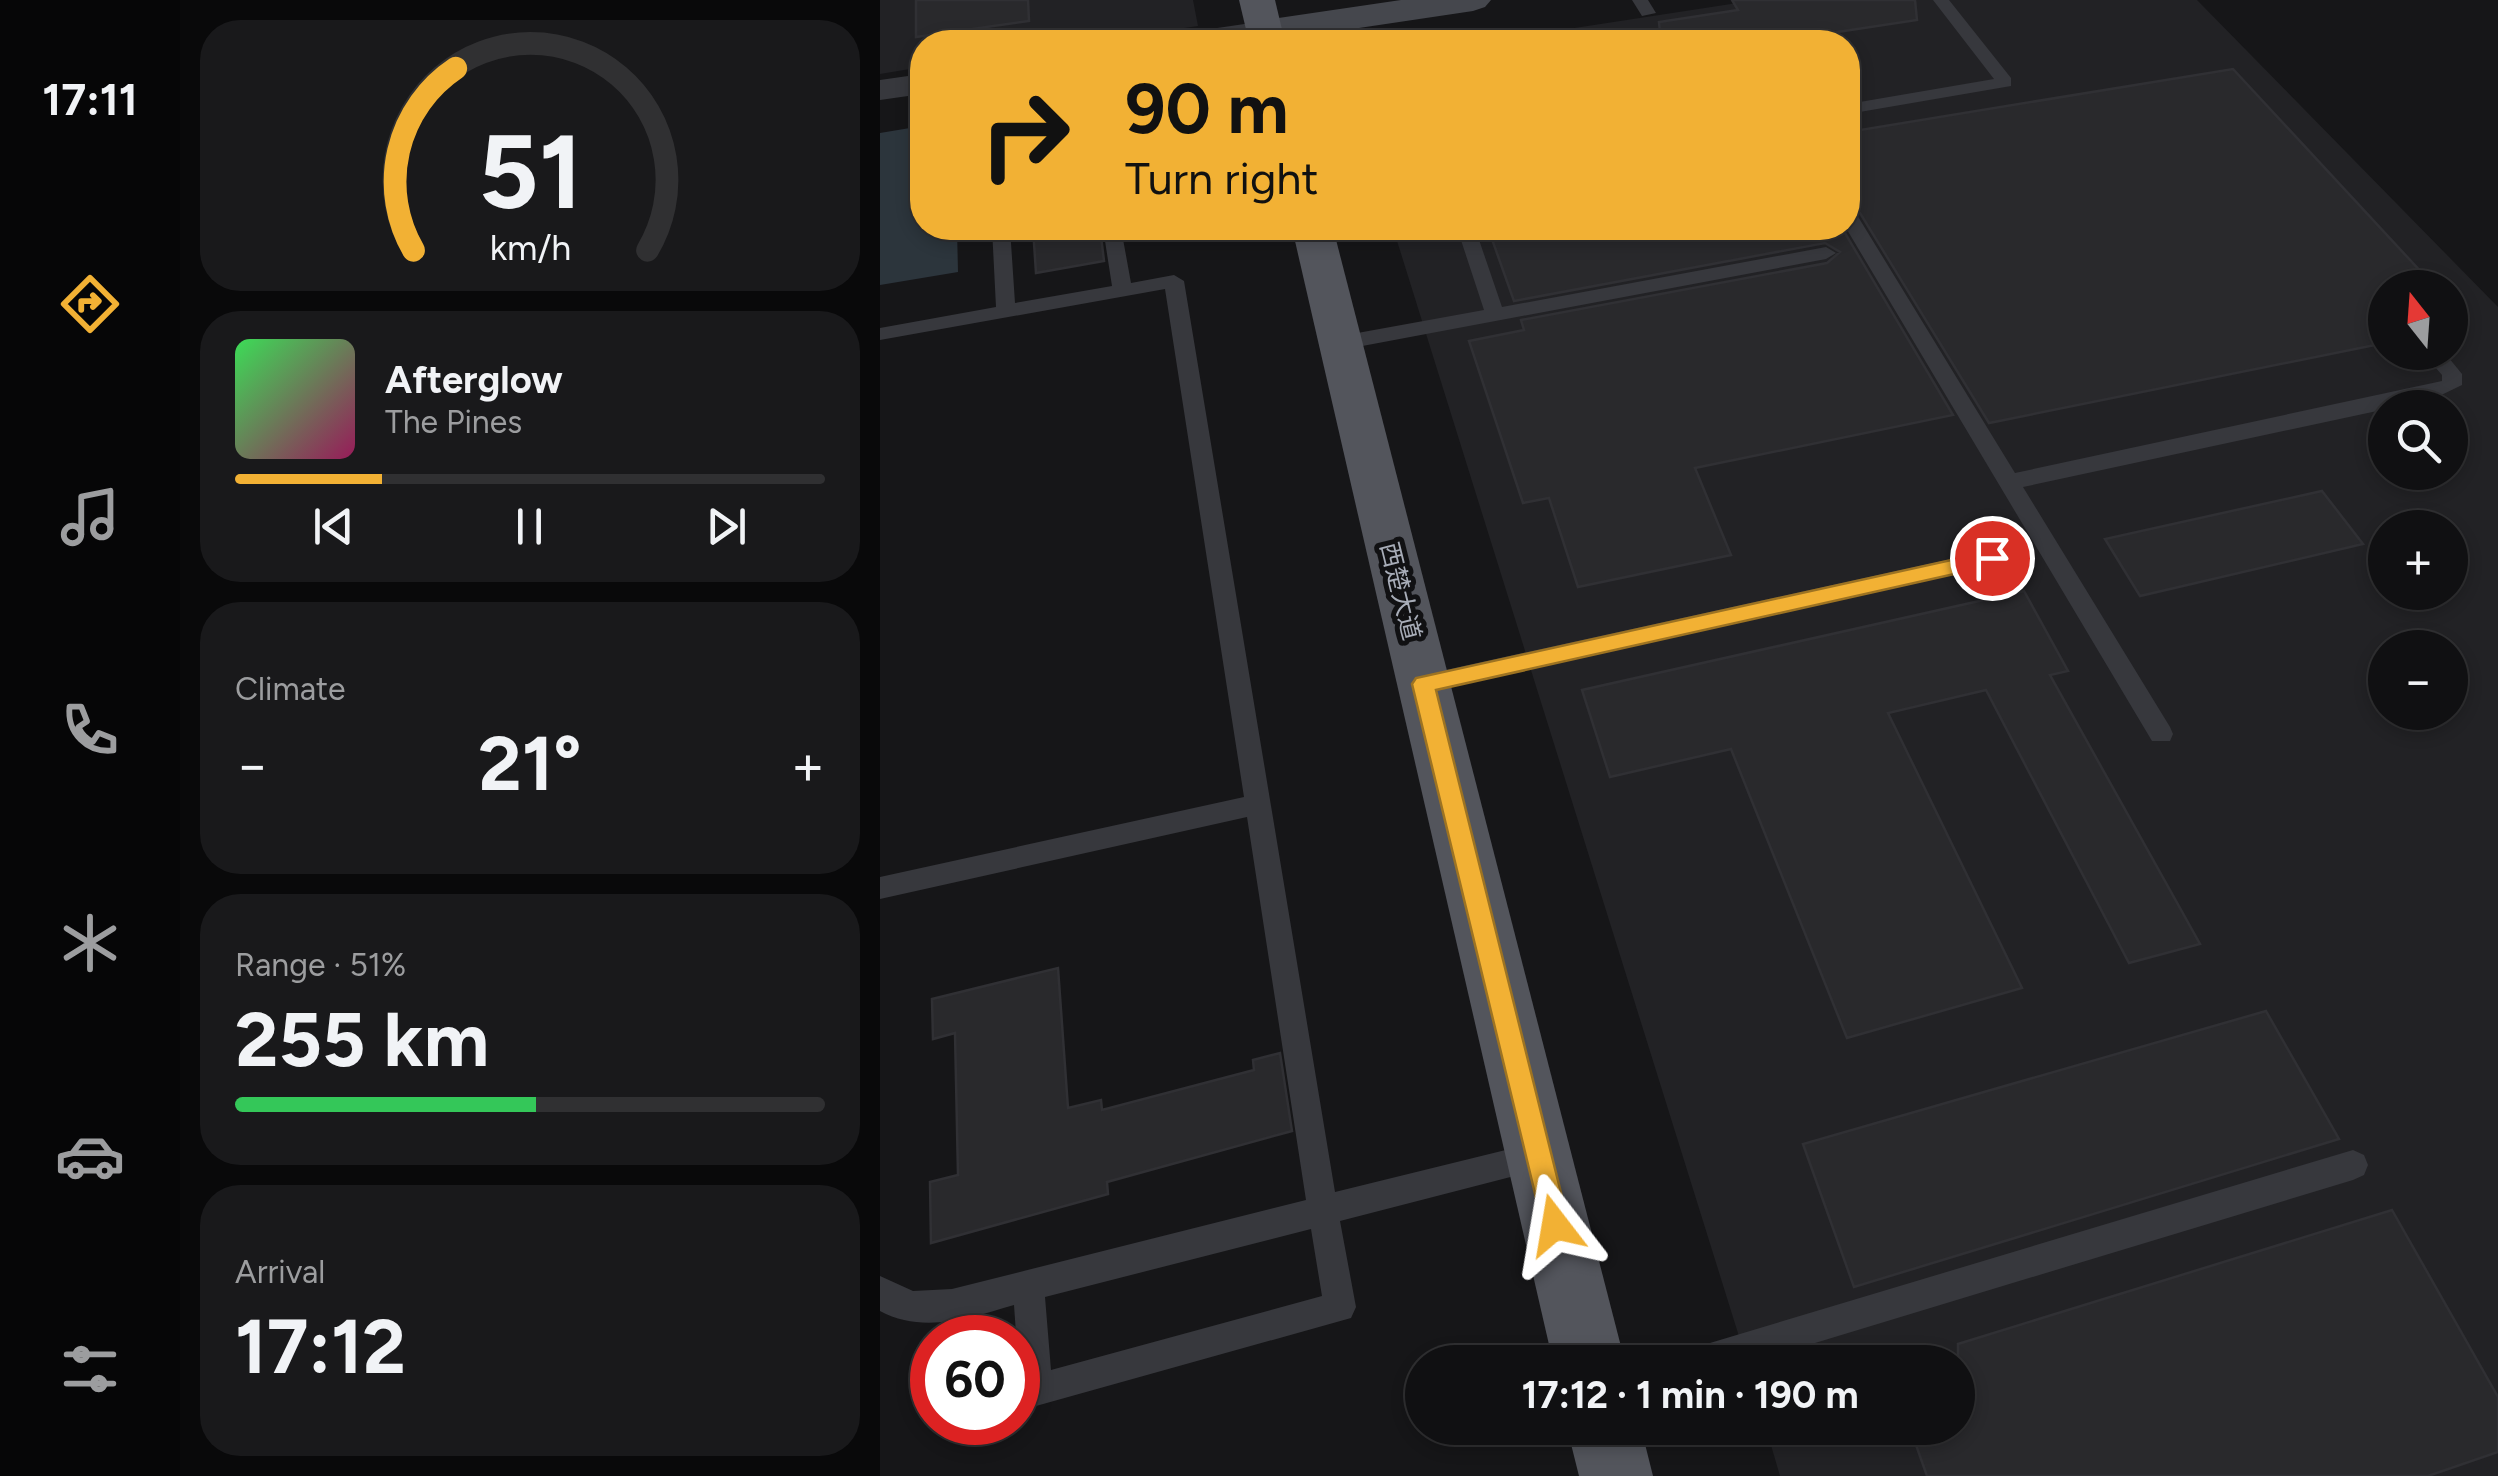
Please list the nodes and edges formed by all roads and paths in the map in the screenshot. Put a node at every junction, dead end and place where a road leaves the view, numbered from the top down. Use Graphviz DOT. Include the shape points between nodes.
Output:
graph roads {
  1 [pos="1473,0"];
  2 [pos="1941,0"];
  3 [pos="1263,25"];
  4 [pos="910,86"];
  5 [pos="880,90"];
  6 [pos="1860,107"];
  7 [pos="1860,235"];
  8 [pos="1002,240"];
  9 [pos="1114,240"];
  10 [pos="1315,240"];
  11 [pos="1470,240"];
  12 [pos="1826,253"];
  13 [pos="1122,290"];
  14 [pos="1006,312"];
  15 [pos="1496,314"];
  16 [pos="880,334"];
  17 [pos="1341,344"];
  18 [pos="2448,370"];
  19 [pos="2009,482"];
  20 [pos="1992,558"];
  21 [pos="1424,684"];
  22 [pos="2162,734"];
  23 [pos="1258,804"];
  24 [pos="880,888"];
  25 [pos="1538,1156"];
  26 [pos="2353,1165"];
  27 [pos="1324,1211"];
  28 [pos="1028,1286"];
  29 [pos="880,1292"];
  30 [pos="1585,1345"];
  31 [pos="1756,1345"];
  32 [pos="1608,1445"];
  33 [pos="1616,1476"];
  1 -- 3 [label="street"];
  2 -- 6 [label="lane" via="2005,82"];
  4 -- 5 [label="street"];
  7 -- 19 [label="lane"];
  8 -- 14 [label="lane"];
  9 -- 13 [label="lane"];
  10 -- 17 [label="main road, 西楚大道"];
  11 -- 15 [label="lane"];
  12 -- 15 [label="lane"];
  13 -- 14 [label="lane"];
  13 -- 23 [label="lane" via="1174,281"];
  14 -- 16 [label="lane"];
  15 -- 17 [label="lane"];
  17 -- 21 [label="main road, 西楚大道"];
  18 -- 19 [label="lane" via="2452,385 2433,392"];
  19 -- 22 [label="lane"];
  20 -- 21 [label="lane"];
  21 -- 25 [label="main road, 西楚大道"];
  23 -- 24 [label="lane"];
  23 -- 27 [label="lane"];
  25 -- 27 [label="lane"];
  25 -- 30 [label="main road, 西楚大道"];
  26 -- 31 [label="lane"];
  27 -- 28 [label="lane"];
  27 -- 28 [label="lane" via="1340,1306 1036,1390"];
  28 -- 29 [label="lane" via="926,1307 888,1300"];
  32 -- 33 [label="main road"];
}
